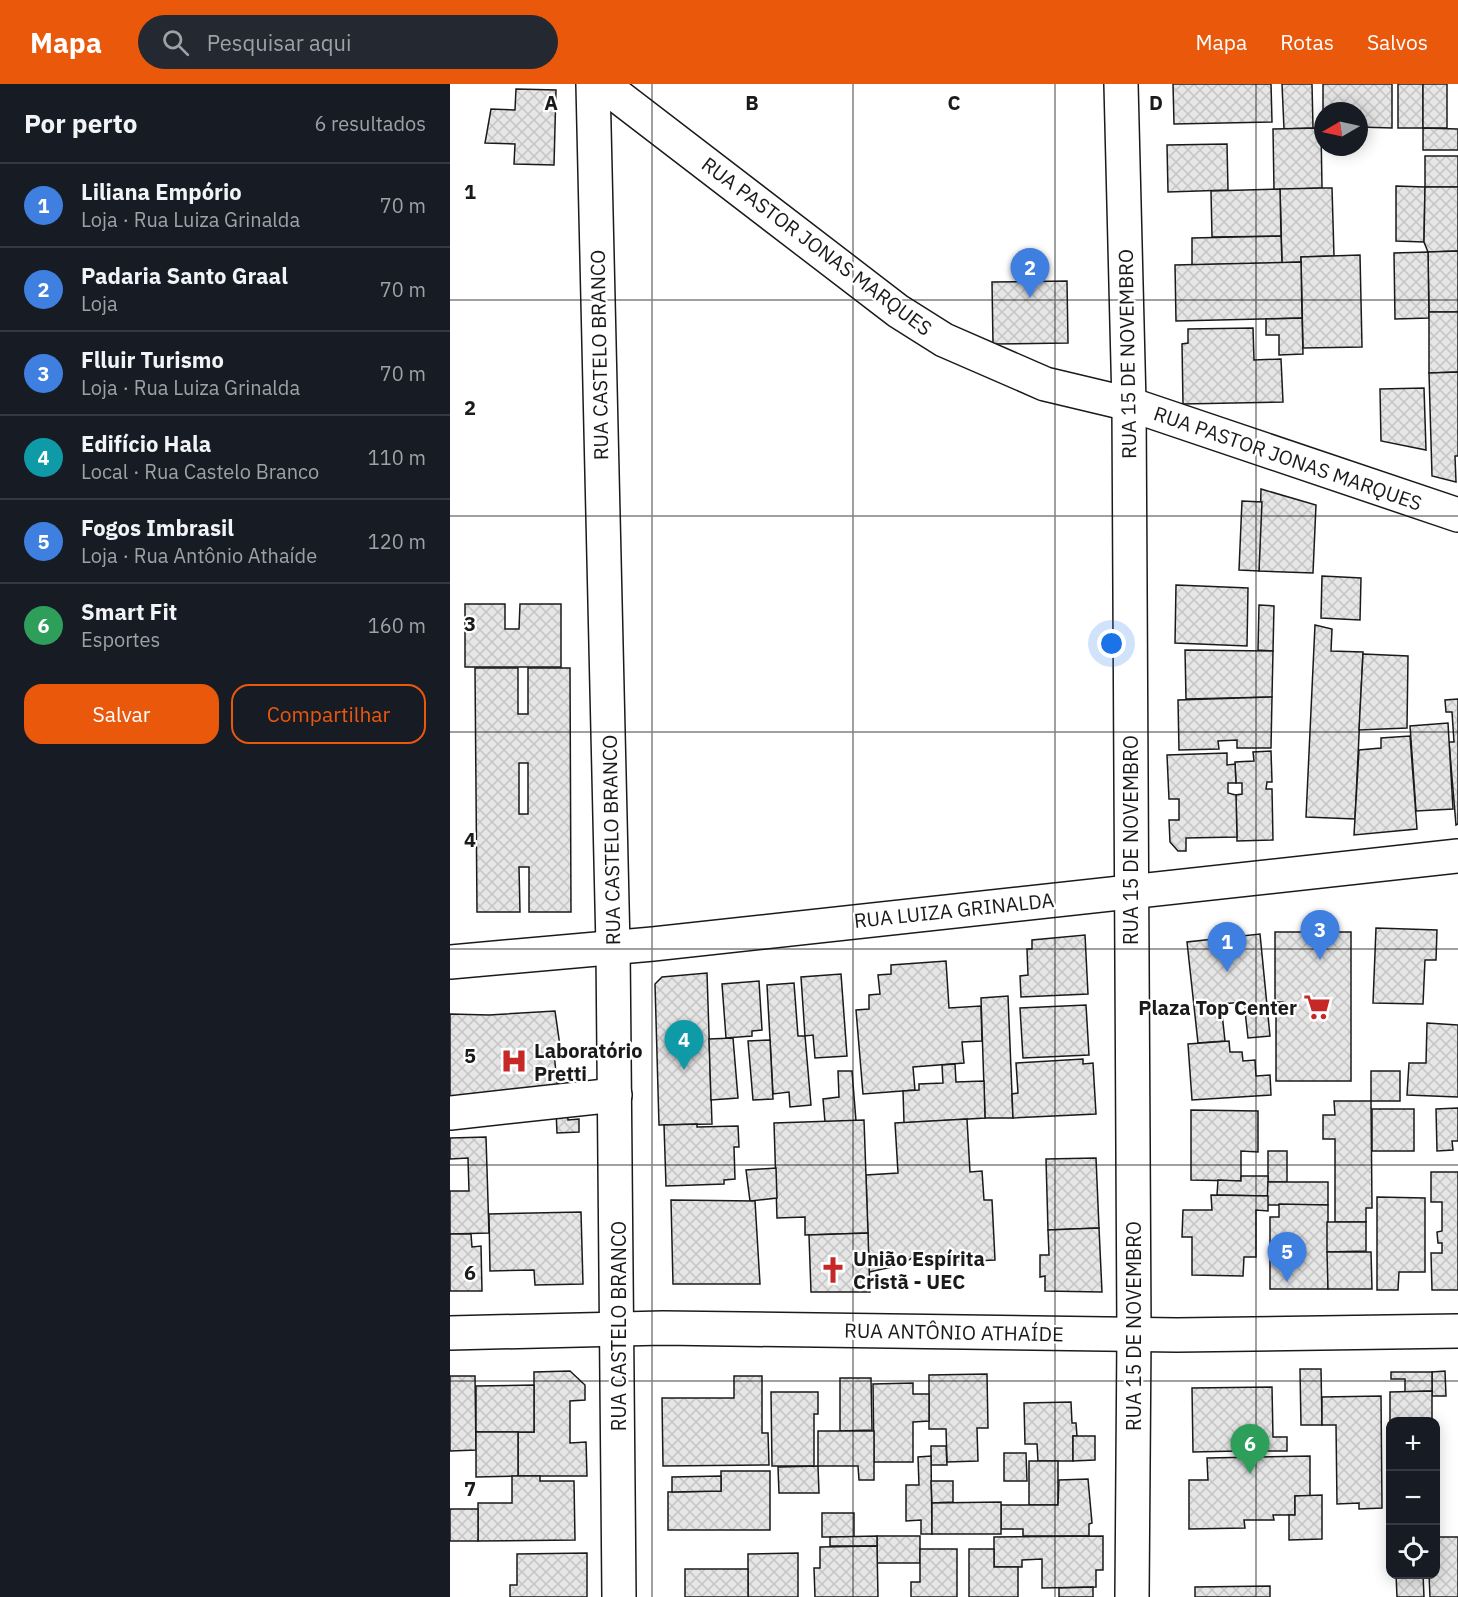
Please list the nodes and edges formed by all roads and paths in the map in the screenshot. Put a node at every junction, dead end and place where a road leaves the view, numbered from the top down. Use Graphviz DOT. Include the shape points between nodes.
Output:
graph roads {
  1 [pos="592,84"];
  2 [pos="602,84"];
  3 [pos="1122,84"];
  4 [pos="1129,404"];
  5 [pos="1458,515"];
  6 [pos="1458,856"];
  7 [pos="1131,891"];
  8 [pos="613,947"];
  9 [pos="450,962"];
  10 [pos="615,1095"];
  11 [pos="450,1113"];
  12 [pos="618,1329"];
  13 [pos="1458,1331"];
  14 [pos="450,1333"];
  15 [pos="1134,1335"];
  16 [pos="619,1597"];
  17 [pos="1132,1597"];
  1 -- 8 [label="street, RUA CASTELO BRANCO"];
  2 -- 4 [label="street, RUA PASTOR JONAS MARQUES" via="898,311 944,340 1045,384"];
  3 -- 4 [label="street, RUA 15 DE NOVEMBRO"];
  4 -- 5 [label="street, RUA PASTOR JONAS MARQUES"];
  4 -- 7 [label="street, RUA 15 DE NOVEMBRO"];
  6 -- 7 [label="street, RUA LUIZA GRINALDA"];
  7 -- 8 [label="street, RUA LUIZA GRINALDA"];
  7 -- 15 [label="street, RUA 15 DE NOVEMBRO"];
  8 -- 9 [label="street, RUA LUIZA GRINALDA"];
  8 -- 10 [label="street, RUA CASTELO BRANCO"];
  10 -- 11 [label="street"];
  10 -- 12 [label="street, RUA CASTELO BRANCO"];
  12 -- 14 [label="street, RUA ANTÔNIO ATHAÍDE"];
  12 -- 15 [label="street, RUA ANTÔNIO ATHAÍDE"];
  12 -- 16 [label="street, RUA CASTELO BRANCO"];
  13 -- 15 [label="street, RUA ANTÔNIO ATHAÍDE"];
  15 -- 17 [label="street, RUA 15 DE NOVEMBRO"];
}
